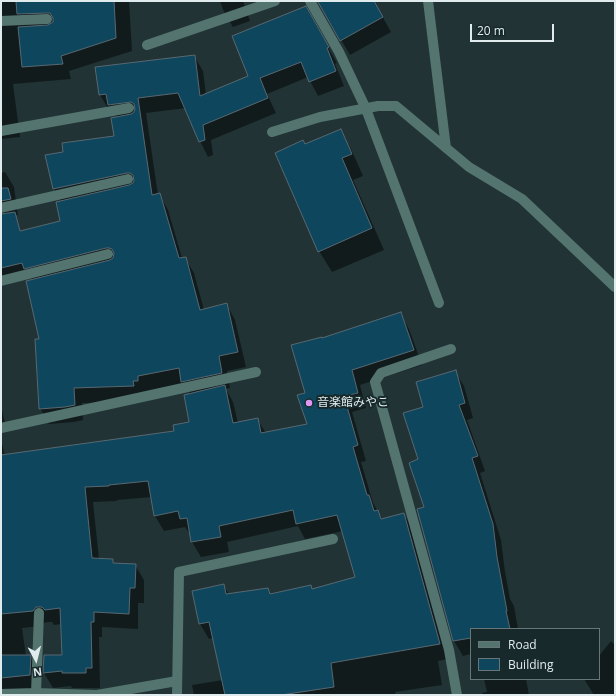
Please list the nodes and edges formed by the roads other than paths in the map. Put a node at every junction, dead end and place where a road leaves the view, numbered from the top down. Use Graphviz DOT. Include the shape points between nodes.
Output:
graph roads {
  1 [pos="275,1"];
  2 [pos="310,1"];
  3 [pos="428,1"];
  4 [pos="47,19"];
  5 [pos="1,21"];
  6 [pos="147,45"];
  7 [pos="129,108"];
  8 [pos="366,109"];
  9 [pos="1,131"];
  10 [pos="272,132"];
  11 [pos="446,148"];
  12 [pos="128,179"];
  13 [pos="1,208"];
  14 [pos="108,254"];
  15 [pos="1,281"];
  16 [pos="615,287"];
  17 [pos="439,303"];
  18 [pos="451,349"];
  19 [pos="256,372"];
  20 [pos="1,428"];
  21 [pos="332,539"];
  22 [pos="39,613"];
  23 [pos="177,682"];
  24 [pos="1,694"];
  25 [pos="36,694"];
  26 [pos="96,695"];
  27 [pos="177,695"];
  28 [pos="457,695"];
  1 -- 6 [label="street"];
  2 -- 8 [label="street" via="339,52"];
  3 -- 11 [label="street"];
  4 -- 5 [label="street"];
  7 -- 9 [label="street"];
  8 -- 10 [label="street" via="320,117"];
  8 -- 11 [label="street" via="396,106"];
  8 -- 17 [label="street"];
  11 -- 16 [label="street" via="469,168 522,199"];
  12 -- 13 [label="street"];
  14 -- 15 [label="street"];
  18 -- 28 [label="street" via="381,373 375,382 449,650"];
  19 -- 20 [label="street"];
  21 -- 23 [label="street" via="179,572"];
  22 -- 25 [label="street"];
  23 -- 26 [label="street"];
  23 -- 27 [label="street"];
  24 -- 25 [label="street"];
  25 -- 26 [label="street"];
}
